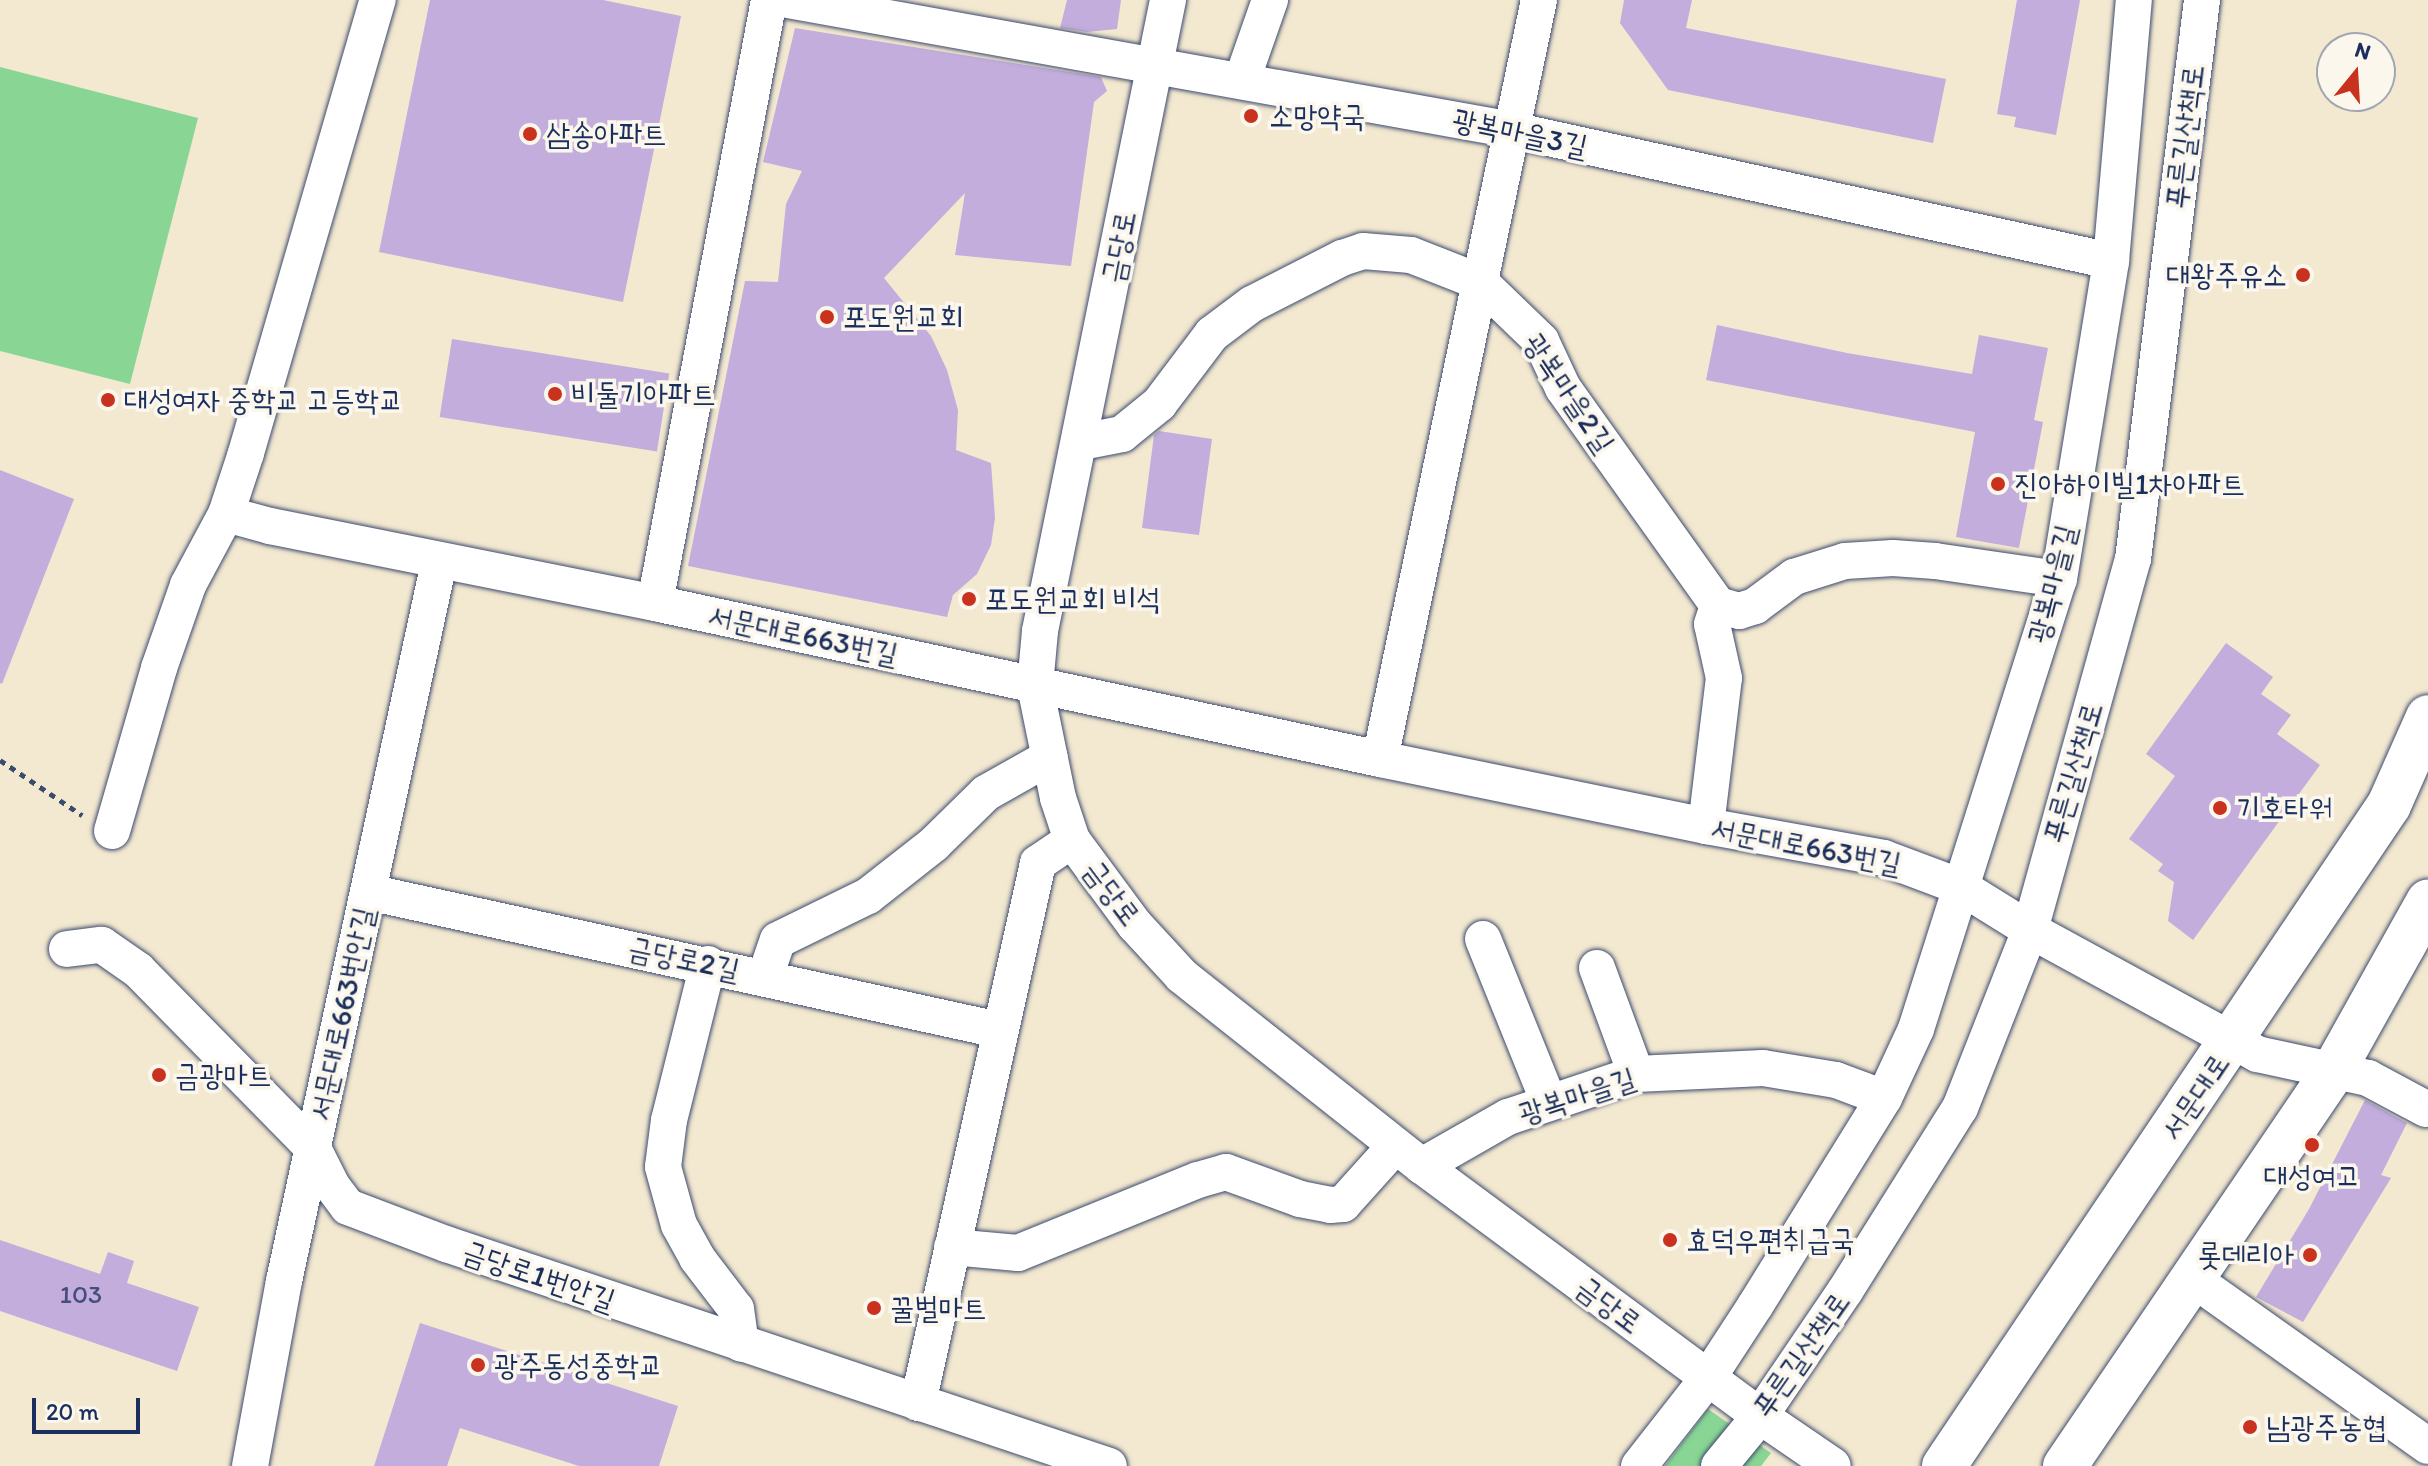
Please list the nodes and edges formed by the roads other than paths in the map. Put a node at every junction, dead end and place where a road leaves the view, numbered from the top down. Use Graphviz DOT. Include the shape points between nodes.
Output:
graph roads {
  1 [pos="769,0"];
  2 [pos="788,0"];
  3 [pos="1168,0"];
  4 [pos="1270,0"];
  5 [pos="1539,0"];
  6 [pos="2134,0"];
  7 [pos="2202,0"];
  8 [pos="369,4"];
  9 [pos="928,11"];
  10 [pos="1155,63"];
  11 [pos="1242,80"];
  12 [pos="1512,130"];
  13 [pos="2111,261"];
  14 [pos="1480,282"];
  15 [pos="1081,442"];
  16 [pos="226,514"];
  17 [pos="439,562"];
  18 [pos="2059,579"];
  19 [pos="655,603"];
  20 [pos="1718,605"];
  21 [pos="1035,686"];
  22 [pos="2428,717"];
  23 [pos="1050,757"];
  24 [pos="1380,759"];
  25 [pos="1706,826"];
  26 [pos="112,831"];
  27 [pos="1072,840"];
  28 [pos="1961,887"];
  29 [pos="368,892"];
  30 [pos="2428,902"];
  31 [pos="2030,930"];
  32 [pos="1483,939"];
  33 [pos="67,949"];
  34 [pos="708,964"];
  35 [pos="1597,968"];
  36 [pos="765,977"];
  37 [pos="999,1030"];
  38 [pos="2234,1040"];
  39 [pos="2334,1070"];
  40 [pos="1636,1074"];
  41 [pos="1884,1098"];
  42 [pos="1549,1102"];
  43 [pos="2426,1109"];
  44 [pos="313,1148"];
  45 [pos="1409,1156"];
  46 [pos="952,1247"];
  47 [pos="2193,1279"];
  48 [pos="741,1344"];
  49 [pos="1708,1378"];
  50 [pos="918,1403"];
  51 [pos="1760,1416"];
  52 [pos="2428,1446"];
  53 [pos="250,1466"];
  54 [pos="1109,1466"];
  55 [pos="1639,1466"];
  56 [pos="1719,1466"];
  57 [pos="1833,1466"];
  58 [pos="1944,1466"];
  59 [pos="2065,1466"];
  1 -- 19 [label="street"];
  2 -- 9 [label="street, 광복마을3길"];
  3 -- 10 [label="street, 금당로"];
  4 -- 11 [label="street"];
  5 -- 12 [label="street"];
  6 -- 13 [label="street, 광복마을길"];
  7 -- 31 [label="street, 푸른길산책로" via="2133,559"];
  8 -- 16 [label="street"];
  9 -- 10 [label="street, 광복마을3길"];
  10 -- 11 [label="street, 광복마을3길"];
  10 -- 15 [label="street, 금당로"];
  11 -- 12 [label="street, 광복마을3길"];
  12 -- 13 [label="street, 광복마을3길"];
  12 -- 14 [label="street"];
  13 -- 18 [label="street, 광복마을길"];
  14 -- 15 [label="street, 광복마을2길" via="1411,255 1363,251 1342,258 1252,304 1212,334 1159,404 1122,434"];
  14 -- 20 [label="street, 광복마을2길" via="1541,341 1563,388"];
  14 -- 24 [label="street"];
  15 -- 21 [label="street, 금당로" via="1040,631"];
  16 -- 17 [label="street, 서문대로663번길"];
  16 -- 26 [label="street" via="183,598"];
  17 -- 19 [label="street, 서문대로663번길"];
  17 -- 29 [label="street, 서문대로663번안길"];
  18 -- 20 [label="street" via="1935,561 1845,561 1794,577 1755,606 1739,611"];
  18 -- 28 [label="street, 광복마을길"];
  19 -- 21 [label="street, 서문대로663번길"];
  20 -- 25 [label="street" via="1712,624 1724,678"];
  21 -- 23 [label="street, 금당로"];
  21 -- 24 [label="street, 서문대로663번길"];
  22 -- 38 [label="main road, 서문대로" via="2389,805"];
  23 -- 27 [label="street, 금당로"];
  23 -- 36 [label="street" via="986,793 934,844 868,896 778,940"];
  24 -- 25 [label="street, 서문대로663번길"];
  25 -- 28 [label="street, 서문대로663번길" via="1884,858"];
  27 -- 37 [label="street" via="1038,863"];
  27 -- 45 [label="street, 금당로" via="1135,925 1182,976"];
  28 -- 31 [label="street, 서문대로663번길"];
  28 -- 41 [label="street, 광복마을길" via="1916,1029"];
  29 -- 34 [label="street, 금당로2길"];
  29 -- 44 [label="street, 서문대로663번안길"];
  30 -- 39 [label="main road"];
  31 -- 38 [label="street, 서문대로663번길"];
  31 -- 51 [label="street, 푸른길산책로" via="1960,1108"];
  32 -- 42 [label="street"];
  33 -- 44 [label="street, 금당로1번안길" via="102,945 123,956"];
  34 -- 36 [label="street, 금당로2길"];
  34 -- 48 [label="street" via="669,1120 663,1167 679,1225 736,1309"];
  35 -- 40 [label="street"];
  36 -- 37 [label="street, 금당로2길"];
  37 -- 46 [label="street"];
  38 -- 39 [label="street, 서문대로663번길" via="2257,1054"];
  38 -- 58 [label="main road, 서문대로"];
  39 -- 43 [label="street, 서문대로663번길" via="2368,1078"];
  39 -- 47 [label="main road"];
  40 -- 41 [label="street, 광복마을길" via="1763,1068 1836,1080"];
  40 -- 42 [label="street, 광복마을길"];
  41 -- 49 [label="street, 광복마을길"];
  42 -- 45 [label="street, 광복마을길"];
  44 -- 48 [label="street, 금당로1번안길" via="348,1207"];
  44 -- 53 [label="street, 서문대로663번안길"];
  45 -- 46 [label="street, 광복마을길" via="1343,1204 1300,1199 1226,1172 1018,1253"];
  45 -- 49 [label="street, 금당로"];
  46 -- 50 [label="street"];
  47 -- 52 [label="street"];
  47 -- 59 [label="main road"];
  48 -- 50 [label="street, 금당로1번안길"];
  49 -- 51 [label="street, 금당로"];
  49 -- 55 [label="street, 광복마을길"];
  50 -- 54 [label="street, 금당로1번안길"];
  51 -- 56 [label="street, 푸른길산책로"];
  51 -- 57 [label="street, 금당로"];
}
